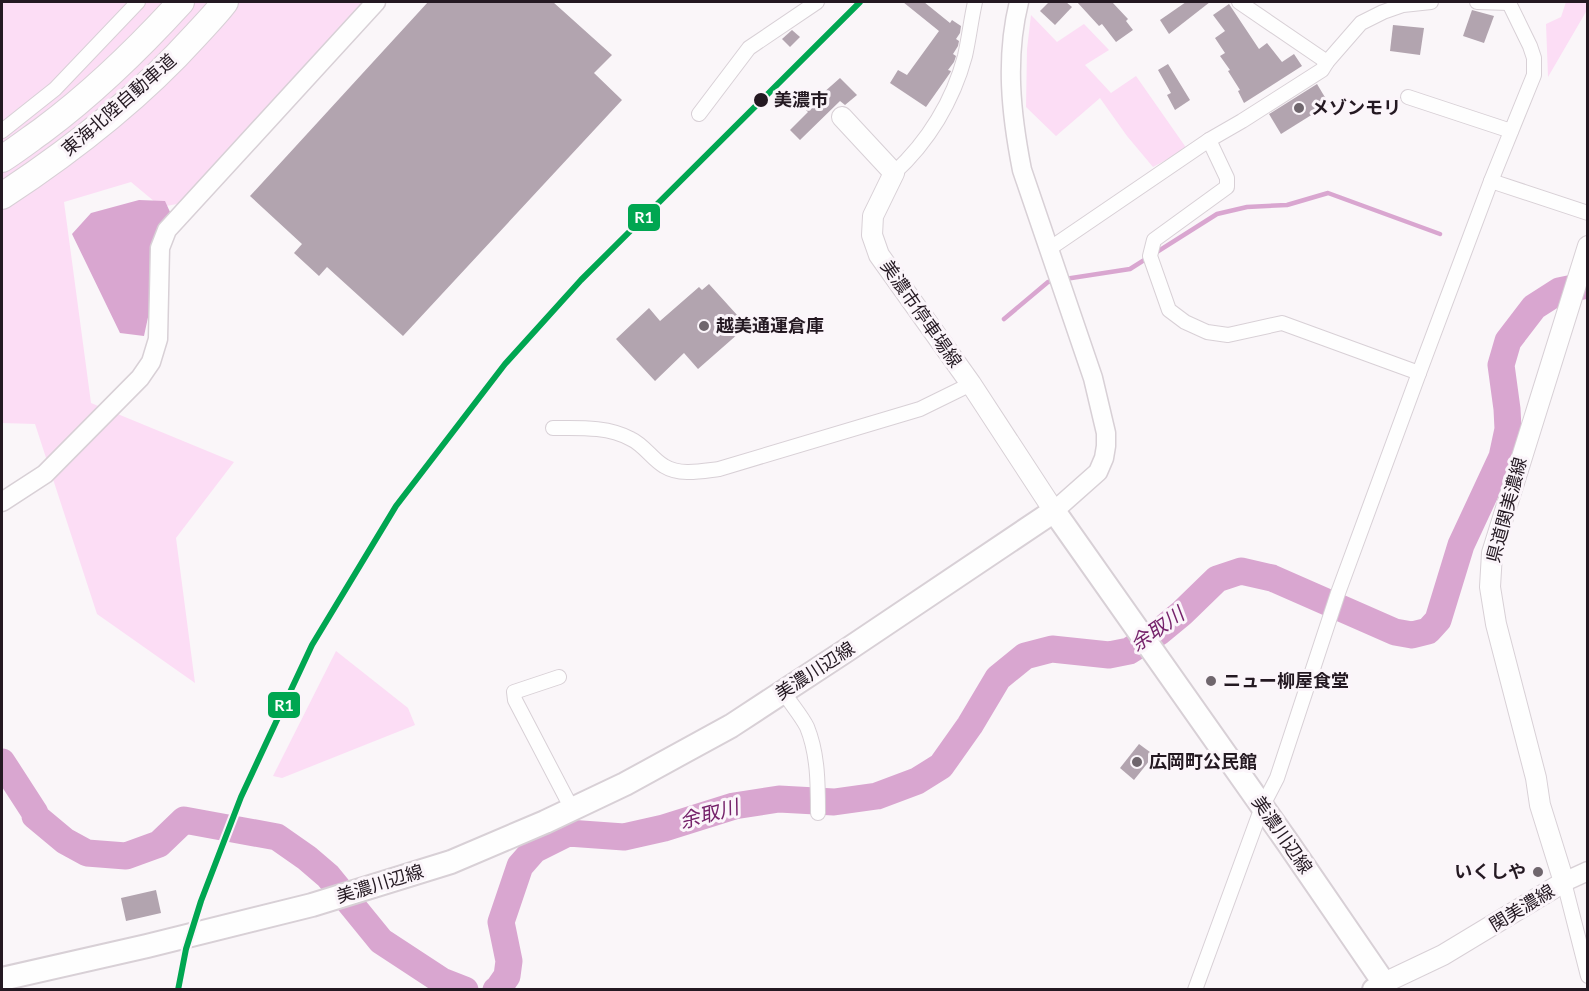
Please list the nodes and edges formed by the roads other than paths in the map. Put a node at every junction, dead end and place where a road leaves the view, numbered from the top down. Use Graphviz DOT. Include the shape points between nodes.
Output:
graph roads {
  1 [pos="138,2"];
  2 [pos="182,2"];
  3 [pos="225,2"];
  4 [pos="376,2"];
  5 [pos="817,2"];
  6 [pos="975,2"];
  7 [pos="1019,2"];
  8 [pos="1239,2"];
  9 [pos="1431,2"];
  10 [pos="1477,2"];
  11 [pos="1510,2"];
  12 [pos="1322,59"];
  13 [pos="1408,97"];
  14 [pos="699,114"];
  15 [pos="842,117"];
  16 [pos="2,131"];
  17 [pos="1511,131"];
  18 [pos="1209,140"];
  19 [pos="2,159"];
  20 [pos="894,173"];
  21 [pos="1491,181"];
  22 [pos="2,196"];
  23 [pos="1587,213"];
  24 [pos="1587,246"];
  25 [pos="1049,249"];
  26 [pos="1419,373"];
  27 [pos="971,384"];
  28 [pos="553,428"];
  29 [pos="2,502"];
  30 [pos="1054,511"];
  31 [pos="559,678"];
  32 [pos="783,691"];
  33 [pos="1536,778"];
  34 [pos="1262,807"];
  35 [pos="572,809"];
  36 [pos="818,813"];
  37 [pos="1587,871"];
  38 [pos="1564,882"];
  39 [pos="1587,976"];
  40 [pos="2,979"];
  41 [pos="1383,987"];
  42 [pos="1195,990"];
  1 -- 16 [label="street" via="55,89"];
  2 -- 19 [label="highway, 東海北陸自動車道" via="106,79"];
  3 -- 22 [label="highway, 東海北陸自動車道" via="176,57 127,103"];
  4 -- 29 [label="street" via="167,230 160,248 158,339 151,362 140,378 45,474"];
  5 -- 14 [label="street" via="749,48"];
  6 -- 20 [label="street" via="965,56 953,91 940,118"];
  7 -- 25 [label="street" via="1011,58 1012,113 1024,177"];
  8 -- 12 [label="street"];
  9 -- 12 [label="street" via="1403,5 1361,23"];
  10 -- 11 [label="street"];
  11 -- 17 [label="street" via="1534,58 1534,75"];
  12 -- 18 [label="street" via="1322,70"];
  13 -- 17 [label="street"];
  15 -- 20 [label="main road"];
  17 -- 21 [label="street"];
  18 -- 25 [label="street"];
  18 -- 26 [label="street" via="1227,178 1227,187 1154,240 1152,261 1169,310 1207,332 1228,335 1282,323"];
  20 -- 27 [label="main road, 美濃市停車場線" via="873,216 872,235 879,255"];
  21 -- 23 [label="street"];
  21 -- 26 [label="street"];
  24 -- 33 [label="main road, 県道関美濃線" via="1492,554 1490,587 1496,624"];
  25 -- 30 [label="street" via="1093,378 1105,424 1106,446 1098,472"];
  26 -- 34 [label="street" via="1338,593 1277,777"];
  27 -- 28 [label="street" via="921,409 719,469 675,470 665,467 632,439 612,431"];
  27 -- 30 [label="main road, 美濃市停車場線"];
  30 -- 32 [label="main road, 美濃川辺線"];
  30 -- 34 [label="main road, 美濃川辺線"];
  31 -- 35 [label="street" via="514,692"];
  32 -- 35 [label="main road, 美濃川辺線" via="721,732"];
  32 -- 36 [label="street" via="806,726 814,753"];
  33 -- 38 [label="main road, 関美濃線" via="1540,805"];
  34 -- 41 [label="main road, 美濃川辺線"];
  34 -- 42 [label="street"];
  35 -- 40 [label="main road, 美濃川辺線" via="460,859 370,888"];
  37 -- 38 [label="street"];
  38 -- 39 [label="street"];
  38 -- 41 [label="main road, 関美濃線"];
}
